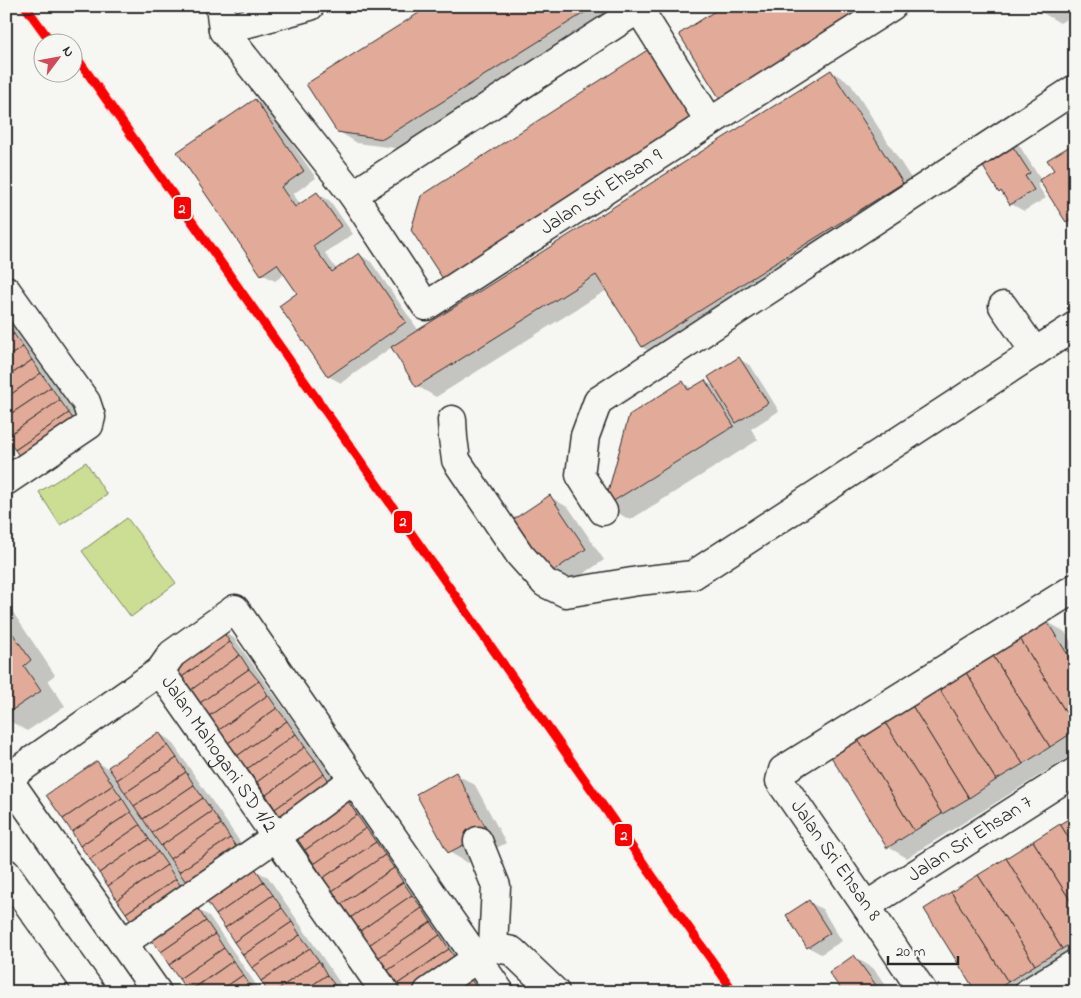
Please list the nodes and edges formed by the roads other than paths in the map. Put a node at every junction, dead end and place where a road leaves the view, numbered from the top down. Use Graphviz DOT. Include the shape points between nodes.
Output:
graph roads {
  1 [pos="310,6"];
  2 [pos="892,6"];
  3 [pos="640,7"];
  4 [pos="221,18"];
  5 [pos="1075,89"];
  6 [pos="710,122"];
  7 [pos="353,195"];
  8 [pos="6,290"];
  9 [pos="1003,306"];
  10 [pos="1075,326"];
  11 [pos="1035,352"];
  12 [pos="452,420"];
  13 [pos="9,473"];
  14 [pos="603,511"];
  15 [pos="1074,590"];
  16 [pos="160,671"];
  17 [pos="1075,772"];
  18 [pos="7,779"];
  19 [pos="353,780"];
  20 [pos="276,837"];
  21 [pos="478,841"];
  22 [pos="6,873"];
  23 [pos="866,906"];
  24 [pos="123,943"];
  25 [pos="485,952"];
  26 [pos="1075,964"];
  27 [pos="91,992"];
  28 [pos="157,992"];
  29 [pos="385,992"];
  30 [pos="428,992"];
  31 [pos="500,992"];
  32 [pos="555,992"];
  33 [pos="923,992"];
  34 [pos="1029,992"];
  1 -- 4 [label="street"];
  2 -- 6 [label="street, Jalan Sri Ehsan 9"];
  3 -- 6 [label="street"];
  3 -- 7 [label="street"];
  4 -- 7 [label="street, Jalan Sri Ehsan 9"];
  5 -- 14 [label="street" via="598,401 585,436 580,475"];
  6 -- 7 [label="street, Jalan Sri Ehsan 9" via="426,306"];
  8 -- 13 [label="street" via="86,402 91,417 88,425"];
  9 -- 11 [label="street"];
  10 -- 11 [label="street"];
  11 -- 12 [label="street" via="693,575 566,593 545,583 520,555 456,460"];
  15 -- 23 [label="street, Jalan Sri Ehsan 8" via="783,770 780,781"];
  16 -- 18 [label="street, Jalan Mahogani SD 1/2"];
  16 -- 19 [label="street" via="172,654 235,609"];
  16 -- 20 [label="street, Jalan Mahogani SD 1/2"];
  17 -- 23 [label="street, Jalan Sri Ehsan 7"];
  18 -- 24 [label="street"];
  19 -- 20 [label="street"];
  19 -- 25 [label="street"];
  20 -- 24 [label="street"];
  20 -- 29 [label="street, Jalan Mahogani SD 1/2"];
  21 -- 25 [label="street" via="496,886"];
  22 -- 27 [label="street"];
  23 -- 33 [label="street, Jalan Sri Ehsan 8"];
  24 -- 28 [label="street"];
  25 -- 30 [label="street"];
  25 -- 31 [label="street"];
  25 -- 32 [label="street" via="512,951"];
  26 -- 34 [label="street"];
}
